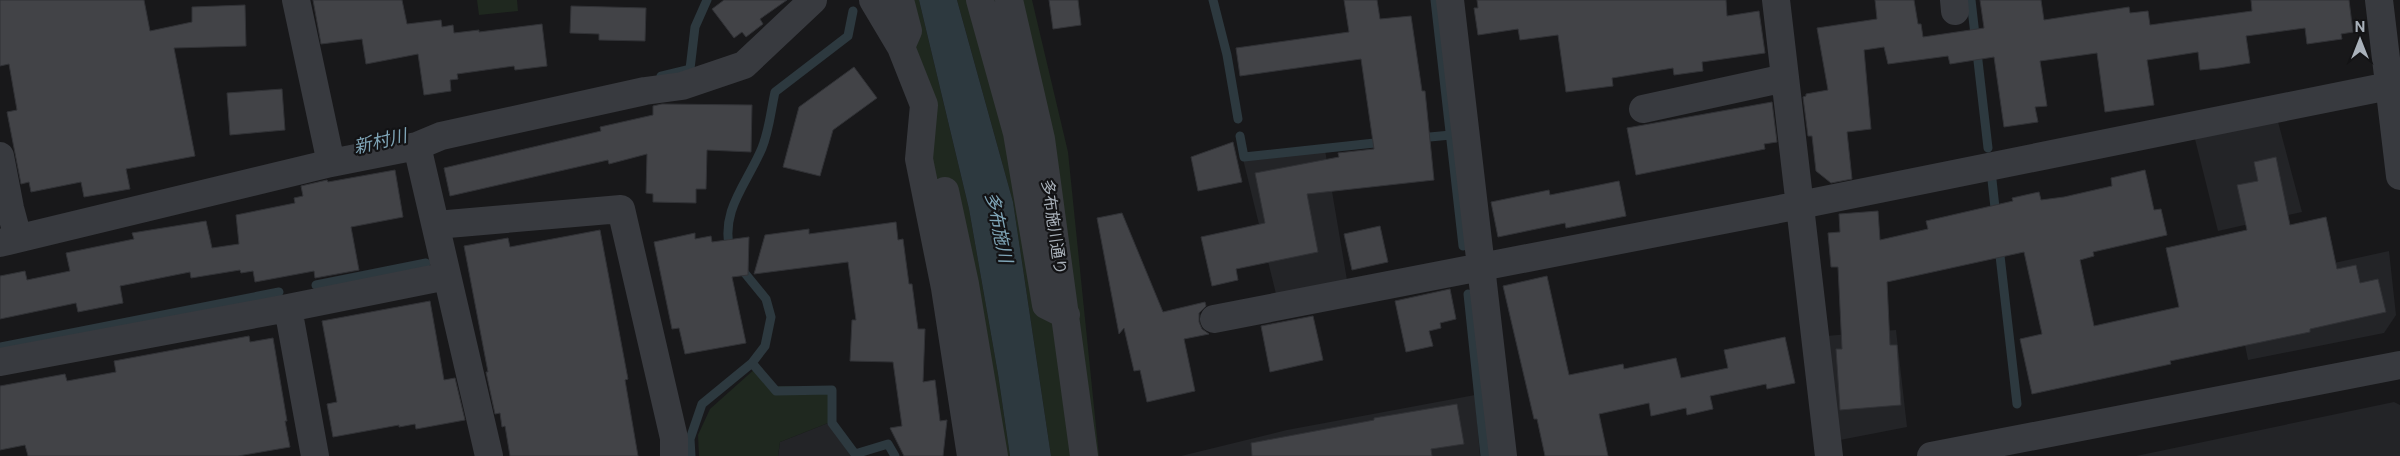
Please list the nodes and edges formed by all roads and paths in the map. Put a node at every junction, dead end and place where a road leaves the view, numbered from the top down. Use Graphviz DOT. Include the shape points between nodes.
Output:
graph roads {
  1 [pos="296,0"];
  2 [pos="813,0"];
  3 [pos="873,0"];
  4 [pos="900,0"];
  5 [pos="980,0"];
  6 [pos="1009,0"];
  7 [pos="1450,0"];
  8 [pos="1776,0"];
  9 [pos="2379,0"];
  10 [pos="901,47"];
  11 [pos="1784,78"];
  12 [pos="2389,86"];
  13 [pos="1642,109"];
  14 [pos="920,144"];
  15 [pos="418,146"];
  16 [pos="328,151"];
  17 [pos="0,156"];
  18 [pos="2400,176"];
  19 [pos="1800,205"];
  20 [pos="436,225"];
  21 [pos="9,241"];
  22 [pos="1482,267"];
  23 [pos="447,276"];
  24 [pos="288,308"];
  25 [pos="1066,315"];
  26 [pos="1214,319"];
  27 [pos="0,362"];
  28 [pos="2400,365"];
  29 [pos="315,456"];
  30 [pos="489,456"];
  31 [pos="674,456"];
  32 [pos="971,456"];
  33 [pos="994,456"];
  34 [pos="1084,456"];
  35 [pos="1503,456"];
  36 [pos="1829,456"];
  37 [pos="1931,456"];
  1 -- 16 [label="street"];
  2 -- 15 [label="street" via="744,65 682,86 645,91 440,136"];
  3 -- 10 [label="street"];
  4 -- 10 [label="street" via="908,31"];
  5 -- 25 [label="street" via="1018,133 1046,305"];
  6 -- 25 [label="street, 多布施川通り" via="1041,139"];
  7 -- 22 [label="street"];
  8 -- 11 [label="street"];
  9 -- 12 [label="street"];
  10 -- 14 [label="street" via="924,105"];
  11 -- 13 [label="street"];
  11 -- 19 [label="street"];
  12 -- 18 [label="street"];
  12 -- 19 [label="street"];
  14 -- 32 [label="street" via="919,159 945,288"];
  14 -- 33 [label="street" via="936,154 965,284"];
  15 -- 16 [label="street"];
  15 -- 20 [label="street"];
  16 -- 21 [label="street"];
  17 -- 21 [label="street" via="10,208"];
  19 -- 22 [label="street"];
  19 -- 36 [label="street"];
  20 -- 23 [label="street"];
  20 -- 31 [label="street" via="621,209 674,438"];
  22 -- 26 [label="street"];
  22 -- 35 [label="street"];
  23 -- 24 [label="street"];
  23 -- 30 [label="street"];
  24 -- 27 [label="street"];
  24 -- 29 [label="street"];
  25 -- 34 [label="street, 多布施川通り"];
  28 -- 37 [label="street"];
}
